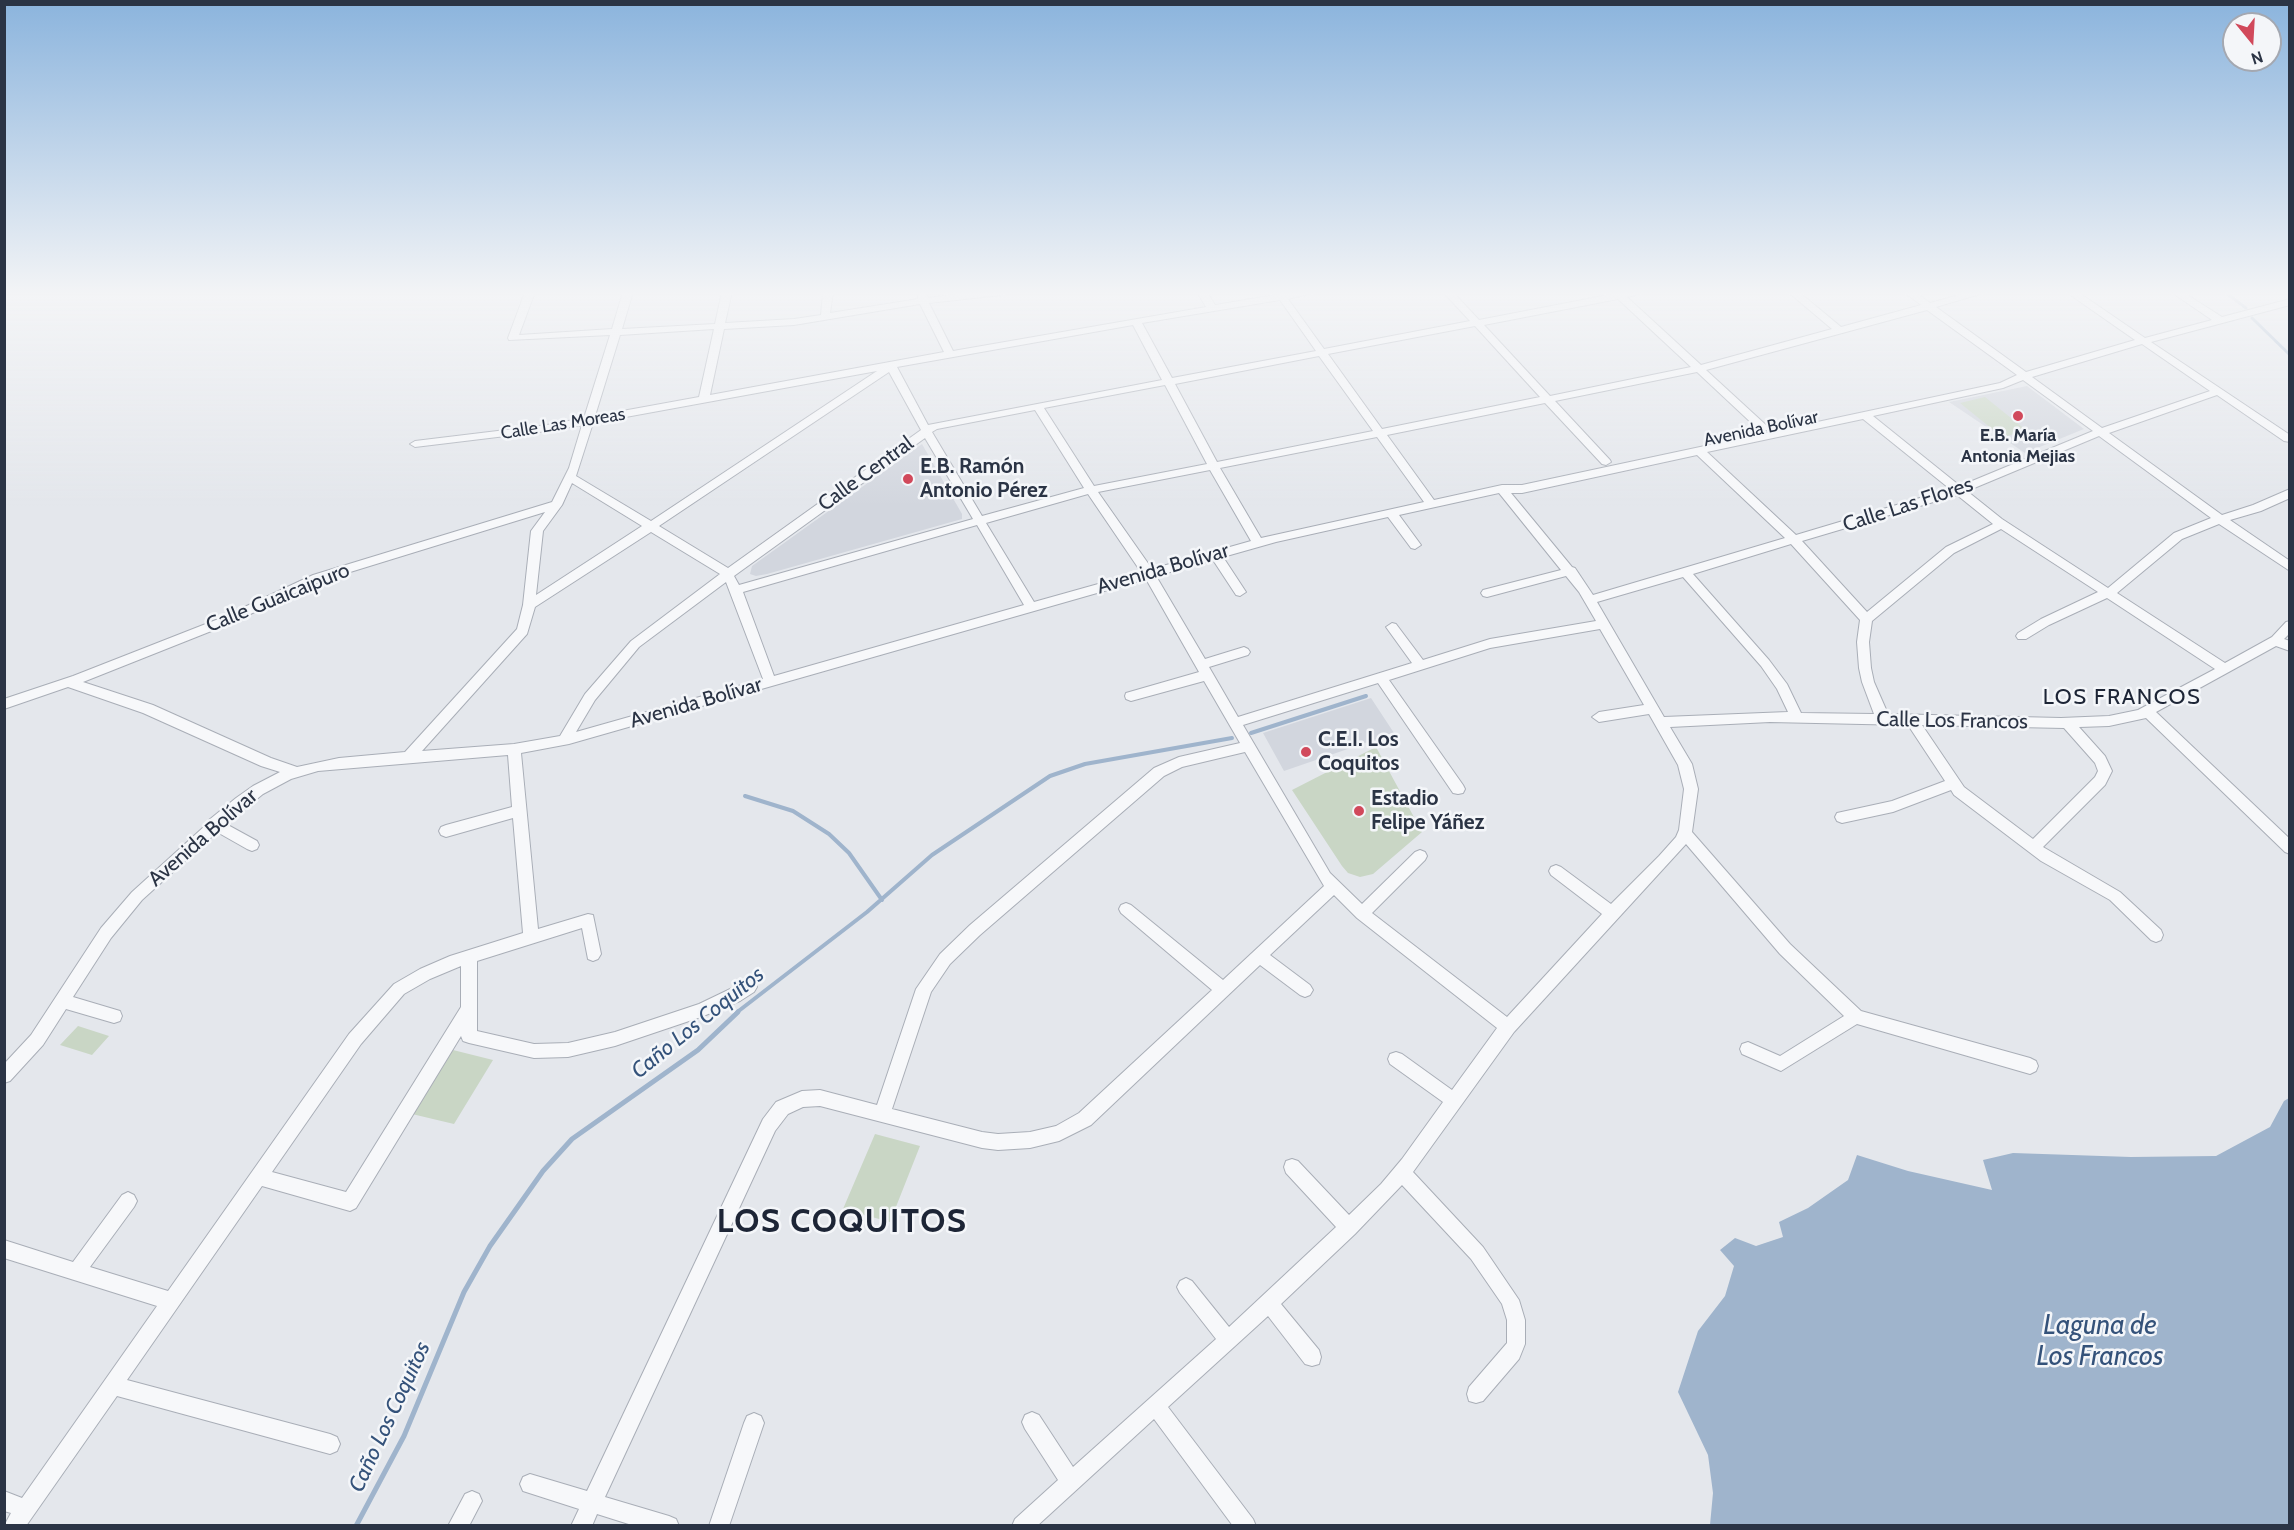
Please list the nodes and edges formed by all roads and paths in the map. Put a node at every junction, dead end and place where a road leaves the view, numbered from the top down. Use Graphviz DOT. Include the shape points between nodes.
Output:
graph roads {
  1 [pos="605,363"];
  2 [pos="712,363"];
  3 [pos="905,363"];
  4 [pos="1158,363"];
  5 [pos="1270,363"];
  6 [pos="1331,363"];
  7 [pos="1514,363"];
  8 [pos="1693,363"];
  9 [pos="1719,363"];
  10 [pos="2007,363"];
  11 [pos="2066,363"];
  12 [pos="2176,363"];
  13 [pos="891,366"];
  14 [pos="1699,369"];
  15 [pos="2024,376"];
  16 [pos="1168,383"];
  17 [pos="2219,391"];
  18 [pos="704,400"];
  19 [pos="1548,400"];
  20 [pos="1038,407"];
  21 [pos="1865,415"];
  22 [pos="587,421"];
  23 [pos="1763,428"];
  24 [pos="926,431"];
  25 [pos="2100,432"];
  26 [pos="1381,433"];
  27 [pos="2288,439"];
  28 [pos="415,444"];
  29 [pos="1699,451"];
  30 [pos="1606,462"];
  31 [pos="1213,465"];
  32 [pos="570,477"];
  33 [pos="1502,489"];
  34 [pos="1091,490"];
  35 [pos="1958,491"];
  36 [pos="2289,492"];
  37 [pos="1431,504"];
  38 [pos="556,505"];
  39 [pos="1391,513"];
  40 [pos="2218,518"];
  41 [pos="980,521"];
  42 [pos="2001,524"];
  43 [pos="651,525"];
  44 [pos="1795,541"];
  45 [pos="1258,543"];
  46 [pos="1415,545"];
  47 [pos="1215,554"];
  48 [pos="2289,567"];
  49 [pos="1571,571"];
  50 [pos="1148,573"];
  51 [pos="1686,573"];
  52 [pos="728,574"];
  53 [pos="736,590"];
  54 [pos="1240,592"];
  55 [pos="1487,593"];
  56 [pos="2108,593"];
  57 [pos="1590,600"];
  58 [pos="529,605"];
  59 [pos="1031,607"];
  60 [pos="1866,619"];
  61 [pos="1604,624"];
  62 [pos="2289,625"];
  63 [pos="1392,627"];
  64 [pos="2022,636"];
  65 [pos="2276,640"];
  66 [pos="2289,647"];
  67 [pos="1244,652"];
  68 [pos="1420,665"];
  69 [pos="2225,669"];
  70 [pos="1204,670"];
  71 [pos="1380,677"];
  72 [pos="67,682"];
  73 [pos="770,682"];
  74 [pos="1131,696"];
  75 [pos="4,704"];
  76 [pos="2147,711"];
  77 [pos="1657,715"];
  78 [pos="1599,717"];
  79 [pos="1797,717"];
  80 [pos="1883,719"];
  81 [pos="1912,720"];
  82 [pos="1234,723"];
  83 [pos="2068,723"];
  84 [pos="564,740"];
  85 [pos="1248,746"];
  86 [pos="513,749"];
  87 [pos="408,758"];
  88 [pos="296,772"];
  89 [pos="1954,783"];
  90 [pos="1458,789"];
  91 [pos="518,811"];
  92 [pos="1842,817"];
  93 [pos="214,824"];
  94 [pos="446,831"];
  95 [pos="1685,833"];
  96 [pos="252,845"];
  97 [pos="2033,848"];
  98 [pos="2289,848"];
  99 [pos="1420,856"];
  100 [pos="1556,871"];
  101 [pos="1333,887"];
  102 [pos="1126,909"];
  103 [pos="1612,913"];
  104 [pos="1362,914"];
  105 [pos="2156,935"];
  106 [pos="531,937"];
  107 [pos="593,954"];
  108 [pos="469,956"];
  109 [pos="1259,956"];
  110 [pos="749,987"];
  111 [pos="1223,990"];
  112 [pos="1305,990"];
  113 [pos="63,1001"];
  114 [pos="469,1011"];
  115 [pos="114,1016"];
  116 [pos="1856,1017"];
  117 [pos="1508,1027"];
  118 [pos="1748,1049"];
  119 [pos="1396,1059"];
  120 [pos="2030,1066"];
  121 [pos="4,1076"];
  122 [pos="1454,1101"];
  123 [pos="882,1114"];
  124 [pos="1292,1167"];
  125 [pos="1402,1173"];
  126 [pos="260,1177"];
  127 [pos="128,1201"];
  128 [pos="1349,1228"];
  129 [pos="4,1249"];
  130 [pos="76,1272"];
  131 [pos="1186,1287"];
  132 [pos="171,1301"];
  133 [pos="1269,1303"];
  134 [pos="1228,1340"];
  135 [pos="1312,1357"];
  136 [pos="112,1385"];
  137 [pos="1476,1394"];
  138 [pos="1156,1406"];
  139 [pos="1032,1422"];
  140 [pos="754,1423"];
  141 [pos="330,1444"];
  142 [pos="1071,1482"];
  143 [pos="531,1484"];
  144 [pos="4,1501"];
  145 [pos="472,1501"];
  146 [pos="592,1503"];
  147 [pos="26,1509"];
  148 [pos="14,1526"];
  149 [pos="459,1526"];
  150 [pos="581,1526"];
  151 [pos="669,1526"];
  152 [pos="719,1526"];
  153 [pos="1022,1526"];
  154 [pos="1246,1526"];
  1 -- 22 [label="street"];
  2 -- 18 [label="street"];
  3 -- 13 [label="street, Calle Las Moreas"];
  4 -- 16 [label="street"];
  5 -- 16 [label="street, Calle Central"];
  6 -- 26 [label="street"];
  7 -- 19 [label="street"];
  8 -- 14 [label="street"];
  9 -- 14 [label="street"];
  10 -- 15 [label="street"];
  11 -- 15 [label="street, Avenida Bolívar"];
  12 -- 17 [label="street"];
  13 -- 18 [label="street, Calle Las Moreas"];
  13 -- 24 [label="street"];
  13 -- 43 [label="street"];
  14 -- 19 [label="street"];
  14 -- 23 [label="street"];
  15 -- 21 [label="street, Avenida Bolívar" via="2003,385"];
  15 -- 23 [label="street, Avenida Bolívar"];
  15 -- 25 [label="street"];
  16 -- 20 [label="street, Calle Central"];
  16 -- 31 [label="street"];
  17 -- 25 [label="street, Calle Las Flores"];
  17 -- 27 [label="street"];
  18 -- 22 [label="street, Calle Las Moreas"];
  19 -- 26 [label="street"];
  19 -- 30 [label="street"];
  20 -- 24 [label="street, Calle Central"];
  20 -- 34 [label="street"];
  21 -- 29 [label="street, Avenida Bolívar"];
  21 -- 35 [label="street"];
  22 -- 28 [label="street, Calle Las Moreas"];
  22 -- 32 [label="street"];
  23 -- 30 [label="street, Avenida Bolívar"];
  24 -- 41 [label="street"];
  24 -- 52 [label="street, Calle Central"];
  25 -- 35 [label="street, Calle Las Flores"];
  25 -- 40 [label="street"];
  26 -- 31 [label="street"];
  26 -- 37 [label="street"];
  29 -- 33 [label="street, Avenida Bolívar" via="1522,489"];
  29 -- 44 [label="street"];
  30 -- 33 [label="street, Avenida Bolívar" via="1516,481"];
  31 -- 34 [label="street"];
  31 -- 45 [label="street"];
  32 -- 38 [label="street"];
  32 -- 43 [label="street"];
  33 -- 37 [label="street, Avenida Bolívar"];
  33 -- 49 [label="street"];
  34 -- 41 [label="street"];
  34 -- 50 [label="street"];
  35 -- 42 [label="street"];
  35 -- 44 [label="street, Calle Las Flores"];
  36 -- 40 [label="street" via="2257,508"];
  37 -- 39 [label="street, Avenida Bolívar"];
  38 -- 58 [label="street" via="536,535"];
  38 -- 72 [label="street, Calle Guaicaipuro" via="317,578 225,621"];
  39 -- 45 [label="street, Avenida Bolívar"];
  39 -- 46 [label="street"];
  40 -- 48 [label="street"];
  40 -- 56 [label="street" via="2178,536"];
  41 -- 53 [label="street"];
  41 -- 59 [label="street"];
  42 -- 56 [label="street"];
  42 -- 60 [label="street" via="1950,550"];
  43 -- 52 [label="street"];
  43 -- 58 [label="street"];
  44 -- 51 [label="street, Calle Las Flores"];
  44 -- 60 [label="street"];
  45 -- 47 [label="street, Avenida Bolívar"];
  47 -- 50 [label="street, Avenida Bolívar"];
  47 -- 54 [label="street"];
  49 -- 55 [label="street"];
  49 -- 57 [label="street"];
  50 -- 59 [label="street, Avenida Bolívar"];
  50 -- 70 [label="street"];
  51 -- 57 [label="street, Calle Las Flores"];
  51 -- 79 [label="street" via="1765,663"];
  52 -- 53 [label="street"];
  52 -- 84 [label="street, Calle Central" via="629,650 590,697"];
  53 -- 73 [label="street"];
  56 -- 64 [label="street"];
  56 -- 69 [label="street"];
  57 -- 61 [label="street"];
  58 -- 87 [label="street" via="518,638"];
  59 -- 73 [label="street, Avenida Bolívar"];
  60 -- 80 [label="street" via="1865,668"];
  61 -- 68 [label="street" via="1505,640"];
  61 -- 77 [label="street"];
  62 -- 65 [label="street, Calle Los Francos"];
  63 -- 68 [label="street"];
  65 -- 66 [label="street"];
  65 -- 69 [label="street, Calle Los Francos"];
  67 -- 70 [label="street"];
  68 -- 71 [label="street"];
  69 -- 76 [label="street, Calle Los Francos"];
  70 -- 74 [label="street"];
  70 -- 82 [label="street"];
  71 -- 82 [label="street"];
  71 -- 90 [label="street"];
  72 -- 75 [label="street, Calle Guaicaipuro"];
  72 -- 88 [label="street" via="148,708"];
  73 -- 84 [label="street, Avenida Bolívar"];
  76 -- 83 [label="street, Calle Los Francos" via="2109,722"];
  76 -- 98 [label="street"];
  77 -- 78 [label="street, Calle Los Francos"];
  77 -- 79 [label="street, Calle Los Francos"];
  77 -- 95 [label="street" via="1689,776 1690,809"];
  79 -- 80 [label="street, Calle Los Francos"];
  80 -- 81 [label="street, Calle Los Francos"];
  81 -- 83 [label="street, Calle Los Francos"];
  81 -- 89 [label="street"];
  82 -- 85 [label="street"];
  83 -- 97 [label="street" via="2105,771 2100,781"];
  84 -- 86 [label="street, Avenida Bolívar"];
  85 -- 101 [label="street" via="1304,845"];
  85 -- 123 [label="street" via="1179,762 1159,772 945,959 924,989"];
  86 -- 87 [label="street, Avenida Bolívar"];
  86 -- 91 [label="street"];
  87 -- 88 [label="street, Avenida Bolívar" via="339,763"];
  88 -- 93 [label="street, Avenida Bolívar" via="258,789"];
  89 -- 92 [label="street" via="1893,806"];
  89 -- 97 [label="street" via="1959,791"];
  91 -- 94 [label="street"];
  91 -- 106 [label="street"];
  93 -- 96 [label="street"];
  93 -- 113 [label="street, Avenida Bolívar" via="120,915"];
  95 -- 103 [label="street" via="1681,842"];
  95 -- 116 [label="street" via="1785,949"];
  97 -- 105 [label="street" via="2115,896"];
  99 -- 104 [label="street"];
  100 -- 103 [label="street"];
  101 -- 104 [label="street"];
  101 -- 109 [label="street"];
  102 -- 111 [label="street"];
  103 -- 117 [label="street"];
  104 -- 117 [label="street"];
  106 -- 107 [label="street" via="588,920"];
  106 -- 108 [label="street"];
  108 -- 114 [label="street"];
  108 -- 126 [label="street" via="399,989 356,1039"];
  109 -- 111 [label="street"];
  109 -- 112 [label="street"];
  110 -- 114 [label="street" via="701,1010 636,1032 555,1052 469,1036"];
  111 -- 123 [label="street" via="1084,1119 1059,1133 998,1142"];
  113 -- 115 [label="street"];
  113 -- 121 [label="street, Avenida Bolívar" via="37,1040"];
  114 -- 126 [label="street" via="350,1202"];
  116 -- 118 [label="street" via="1781,1064"];
  116 -- 120 [label="street"];
  117 -- 122 [label="street"];
  119 -- 122 [label="street"];
  122 -- 125 [label="street"];
  123 -- 146 [label="street" via="812,1097 792,1103 775,1115"];
  124 -- 128 [label="street"];
  125 -- 128 [label="street"];
  125 -- 137 [label="street" via="1477,1253 1510,1300 1516,1320 1516,1344"];
  126 -- 132 [label="street"];
  127 -- 130 [label="street"];
  128 -- 133 [label="street"];
  129 -- 130 [label="street"];
  130 -- 132 [label="street"];
  131 -- 134 [label="street"];
  132 -- 136 [label="street"];
  133 -- 134 [label="street"];
  133 -- 135 [label="street"];
  134 -- 138 [label="street"];
  136 -- 141 [label="street"];
  136 -- 147 [label="street"];
  138 -- 142 [label="street"];
  138 -- 154 [label="street"];
  139 -- 142 [label="street"];
  140 -- 152 [label="street"];
  142 -- 153 [label="street"];
  143 -- 146 [label="street"];
  144 -- 147 [label="street"];
  145 -- 149 [label="street"];
  146 -- 150 [label="street"];
  146 -- 151 [label="street"];
  147 -- 148 [label="street"];
}
